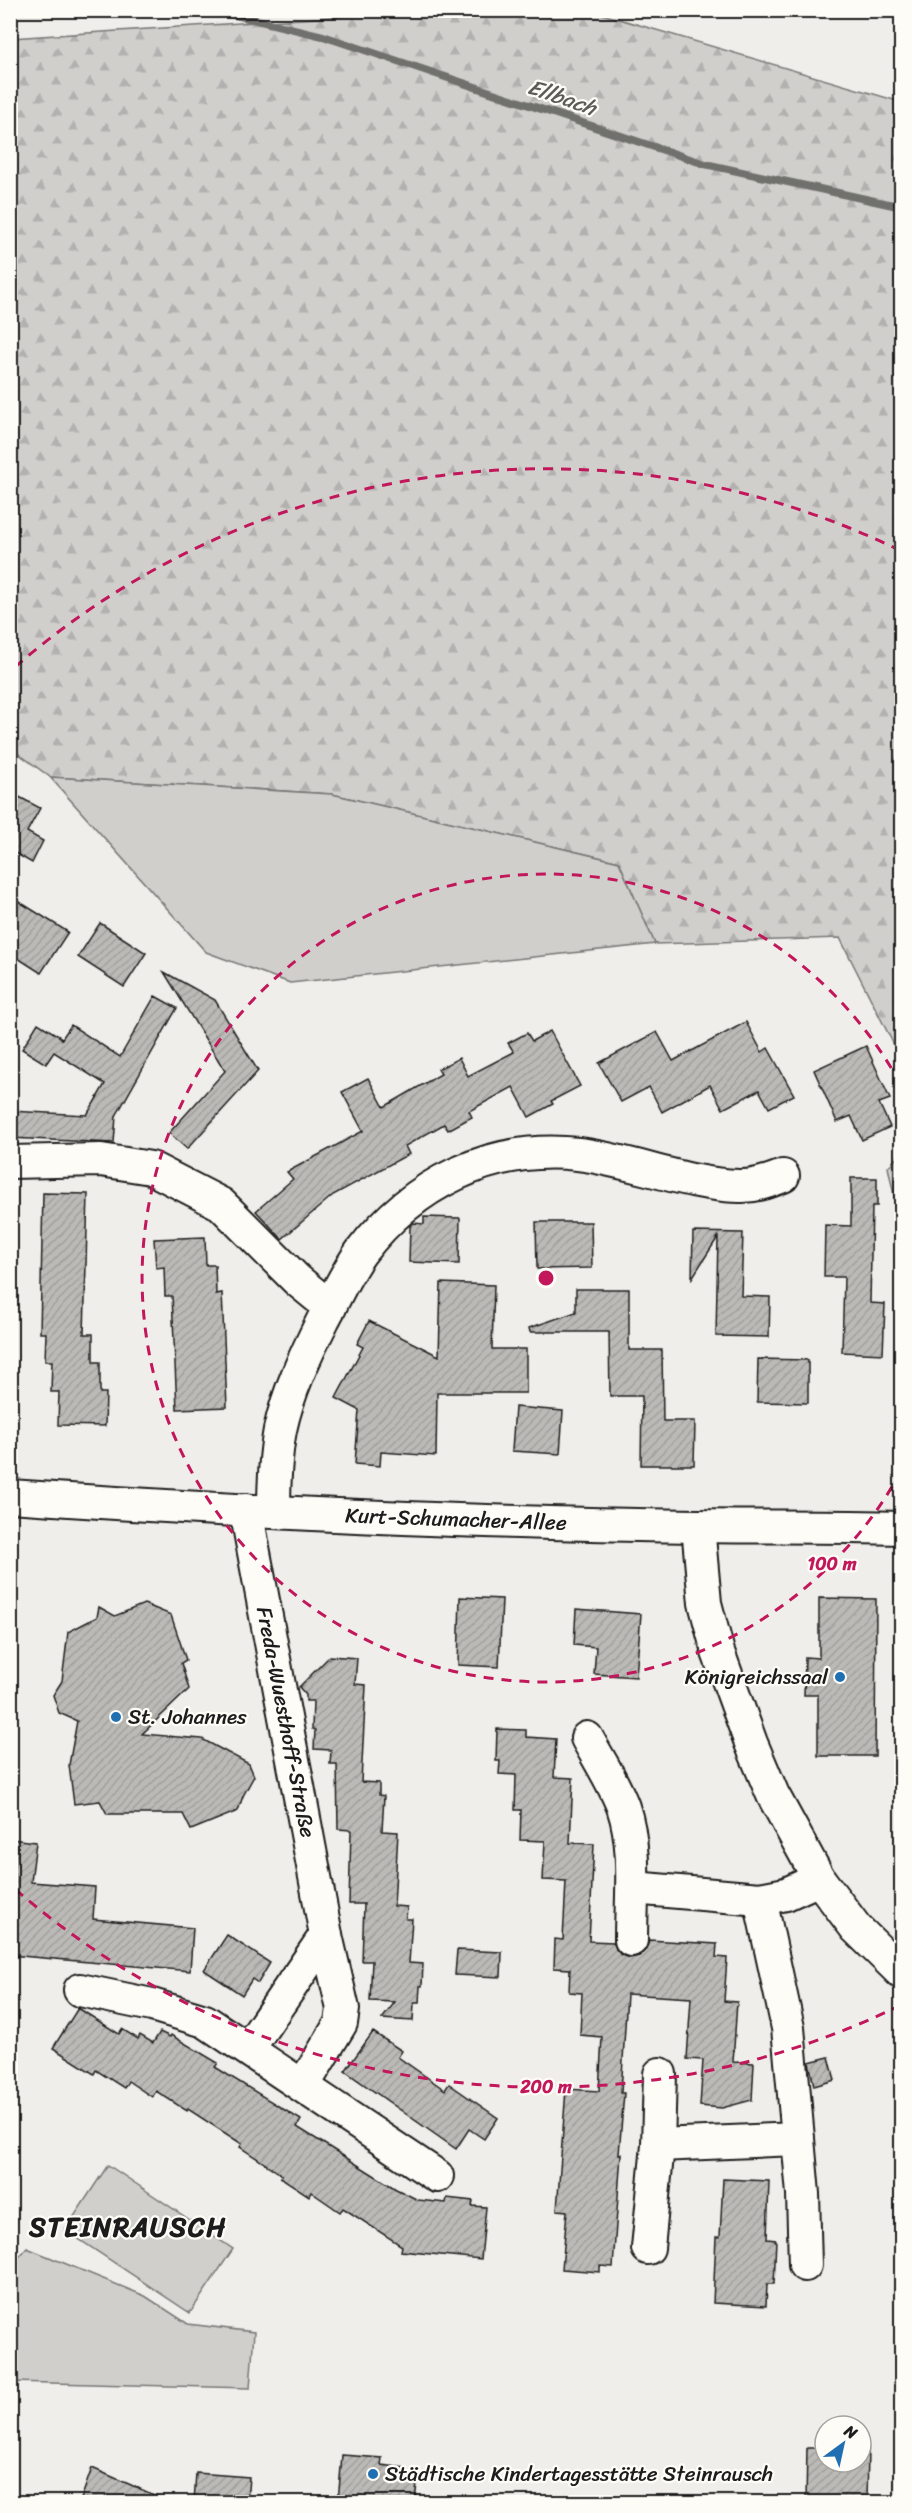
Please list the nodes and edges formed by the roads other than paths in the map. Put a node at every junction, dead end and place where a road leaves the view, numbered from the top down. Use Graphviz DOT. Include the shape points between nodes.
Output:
graph roads {
  1 [pos="10,1162"];
  2 [pos="783,1176"];
  3 [pos="330,1307"];
  4 [pos="10,1496"];
  5 [pos="260,1510"];
  6 [pos="698,1526"];
  7 [pos="902,1527"];
  8 [pos="587,1737"];
  9 [pos="819,1879"];
  10 [pos="633,1888"];
  11 [pos="760,1899"];
  12 [pos="326,1935"];
  13 [pos="630,1940"];
  14 [pos="902,1973"];
  15 [pos="80,1990"];
  16 [pos="248,2049"];
  17 [pos="660,2074"];
  18 [pos="303,2086"];
  19 [pos="798,2139"];
  20 [pos="658,2145"];
  21 [pos="437,2176"];
  22 [pos="648,2248"];
  23 [pos="805,2265"];
  1 -- 3 [label="street" via="101,1160 151,1168 220,1204"];
  2 -- 3 [label="street, Freda-Wuesthoff-Straße" via="762,1184 739,1186 578,1154 522,1155 489,1161 454,1173 386,1222 360,1254"];
  3 -- 5 [label="street, Freda-Wuesthoff-Straße" via="309,1348 281,1428"];
  4 -- 5 [label="street, Kurt-Schumacher-Allee"];
  5 -- 6 [label="street, Kurt-Schumacher-Allee"];
  5 -- 12 [label="street, Freda-Wuesthoff-Straße"];
  6 -- 7 [label="street, Kurt-Schumacher-Allee"];
  6 -- 9 [label="street" via="705,1603 718,1652 773,1796"];
  8 -- 10 [label="street" via="623,1808"];
  9 -- 11 [label="street" via="786,1894"];
  9 -- 14 [label="street" via="856,1928"];
  10 -- 11 [label="street"];
  10 -- 13 [label="street"];
  11 -- 19 [label="street" via="788,2028"];
  12 -- 16 [label="street"];
  12 -- 18 [label="street, Freda-Wuesthoff-Straße" via="343,2009 341,2023"];
  15 -- 16 [label="street" via="205,2021"];
  16 -- 18 [label="street"];
  17 -- 20 [label="street"];
  18 -- 21 [label="street"];
  19 -- 20 [label="street"];
  19 -- 23 [label="street"];
  20 -- 22 [label="street"];
}
